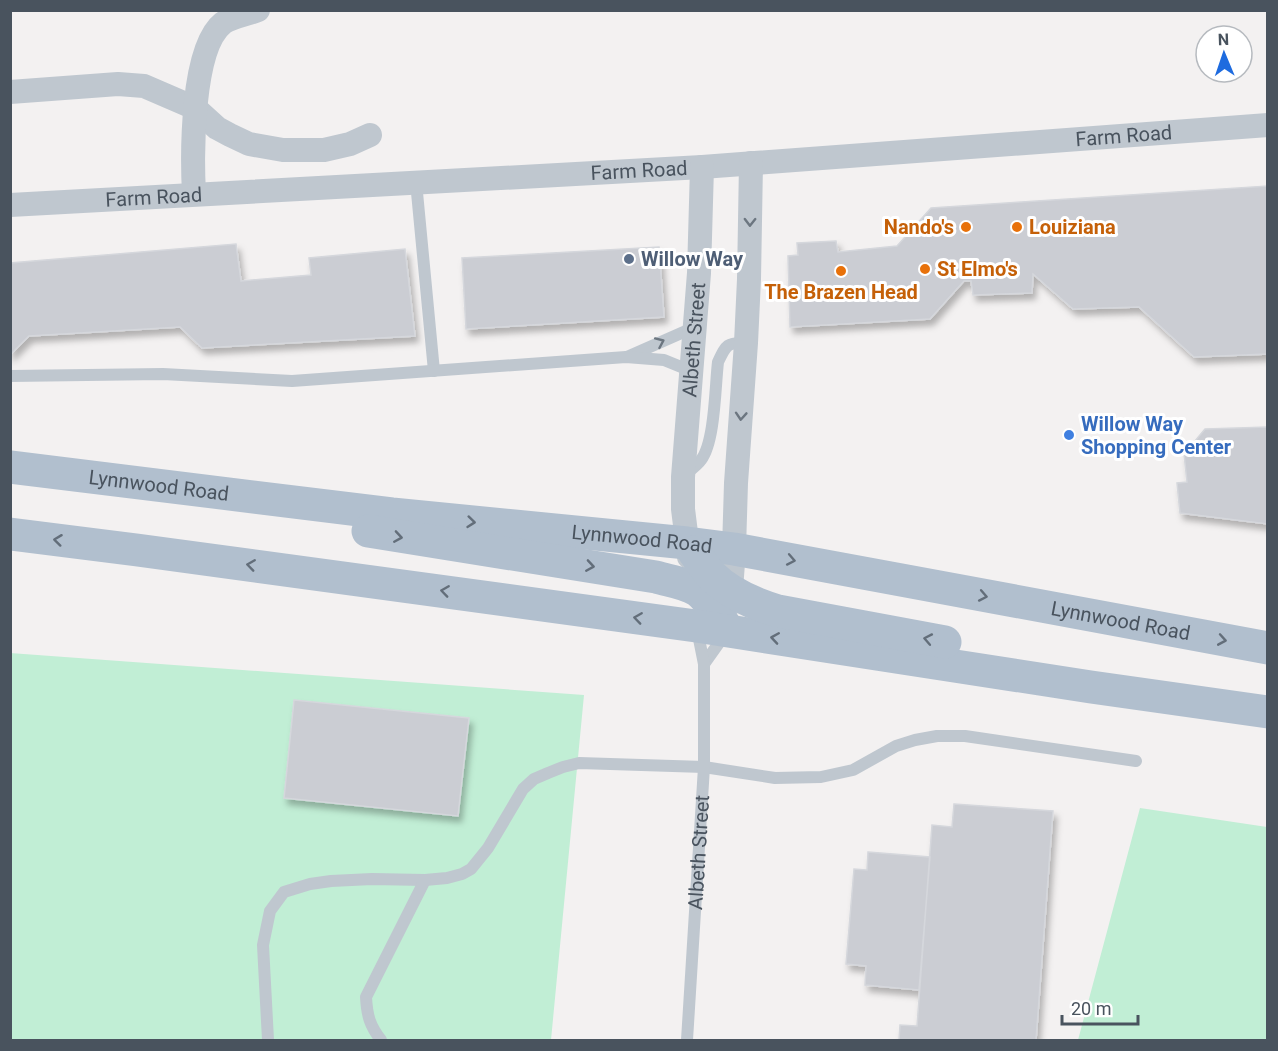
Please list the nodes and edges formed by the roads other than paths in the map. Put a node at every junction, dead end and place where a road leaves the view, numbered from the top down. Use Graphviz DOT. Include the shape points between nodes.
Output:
graph roads {
  1 [pos="258,10"];
  2 [pos="221,16"];
  3 [pos="10,93"];
  4 [pos="195,108"];
  5 [pos="1268,125"];
  6 [pos="370,135"];
  7 [pos="751,163"];
  8 [pos="702,167"];
  9 [pos="416,182"];
  10 [pos="194,194"];
  11 [pos="10,204"];
  12 [pos="694,327"];
  13 [pos="747,343"];
  14 [pos="626,357"];
  15 [pos="434,371"];
  16 [pos="692,371"];
  17 [pos="10,376"];
  18 [pos="10,467"];
  19 [pos="682,477"];
  20 [pos="177,487"];
  21 [pos="10,534"];
  22 [pos="687,543"];
  23 [pos="734,549"];
  24 [pos="692,588"];
  25 [pos="731,590"];
  26 [pos="696,626"];
  27 [pos="728,630"];
  28 [pos="1268,648"];
  29 [pos="704,664"];
  30 [pos="1231,706"];
  31 [pos="1268,712"];
  32 [pos="1136,761"];
  33 [pos="704,767"];
  34 [pos="425,880"];
  35 [pos="268,1041"];
  36 [pos="381,1041"];
  37 [pos="687,1041"];
  1 -- 2 [label="street"];
  2 -- 4 [label="street" via="205,54"];
  3 -- 4 [label="street" via="127,84 144,86"];
  4 -- 6 [label="street" via="217,128 249,144 284,150 324,150"];
  4 -- 10 [label="street"];
  5 -- 7 [label="street, Farm Road"];
  7 -- 8 [label="street, Farm Road"];
  7 -- 13 [label="street, one-way"];
  8 -- 9 [label="street, Farm Road"];
  8 -- 12 [label="street, Albeth Street"];
  9 -- 10 [label="street, Farm Road"];
  9 -- 15 [label="lane"];
  10 -- 11 [label="street, Farm Road"];
  14 -- 12 [label="lane, one-way"];
  12 -- 16 [label="street, Albeth Street"];
  13 -- 19 [label="lane, Albeth Street" via="734,342 726,347 718,362 709,444 701,461"];
  13 -- 23 [label="street, one-way"];
  14 -- 15 [label="lane"];
  14 -- 16 [label="lane" via="664,360"];
  15 -- 17 [label="lane" via="292,381 163,374"];
  16 -- 19 [label="street, Albeth Street"];
  18 -- 20 [label="main road, Lynnwood Road"];
  19 -- 22 [label="street, Albeth Street"];
  20 -- 22 [label="main road, Lynnwood Road, one-way" via="392,514"];
  20 -- 24 [label="main road, one-way" via="277,514 656,577"];
  26 -- 21 [label="main road, one-way"];
  22 -- 23 [label="main road, Lynnwood Road"];
  22 -- 24 [label="street, Albeth Street"];
  22 -- 25 [label="main road" via="712,576"];
  23 -- 25 [label="street"];
  23 -- 28 [label="main road, Lynnwood Road, one-way"];
  24 -- 26 [label="street, Albeth Street"];
  24 -- 27 [label="main road" via="704,596"];
  25 -- 27 [label="street"];
  30 -- 25 [label="main road, one-way" via="1106,673 778,611 754,604"];
  26 -- 27 [label="main road"];
  26 -- 29 [label="lane, Albeth Street"];
  27 -- 29 [label="lane"];
  30 -- 27 [label="main road, one-way"];
  29 -- 33 [label="lane, Albeth Street"];
  30 -- 31 [label="main road"];
  32 -- 33 [label="lane" via="965,736 937,736 896,746 853,770 821,777 776,778"];
  33 -- 34 [label="lane" via="563,766 534,779 523,789 471,869 447,878"];
  33 -- 37 [label="lane, Albeth Street"];
  34 -- 35 [label="lane" via="331,881 284,892 270,911 263,945"];
  34 -- 36 [label="lane" via="366,997 366,1013"];
}
